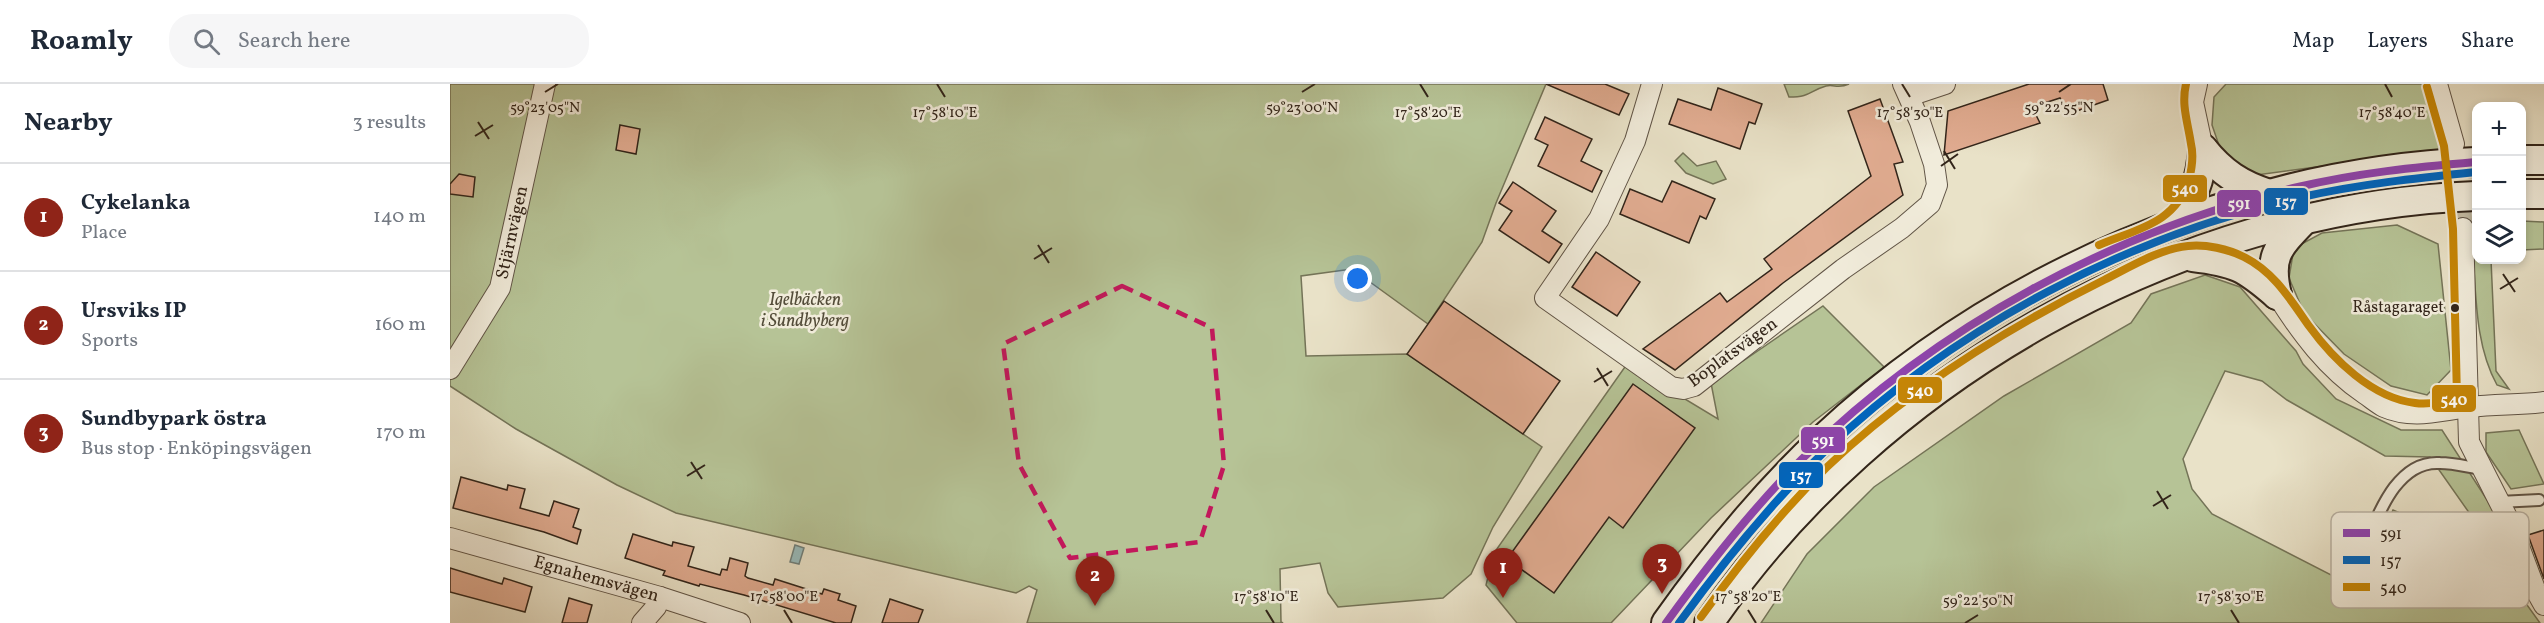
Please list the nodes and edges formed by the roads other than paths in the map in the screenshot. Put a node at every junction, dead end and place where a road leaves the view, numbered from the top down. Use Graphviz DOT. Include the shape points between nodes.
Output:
graph roads {
  1 [pos="545,84"];
  2 [pos="1652,84"];
  3 [pos="1945,84"];
  4 [pos="2197,84"];
  5 [pos="2437,84"];
  6 [pos="1906,90"];
  7 [pos="2454,144"];
  8 [pos="2203,150"];
  9 [pos="2526,160"];
  10 [pos="2544,160"];
  11 [pos="2472,162"];
  12 [pos="2270,194"];
  13 [pos="2526,194"];
  14 [pos="2544,194"];
  15 [pos="2472,196"];
  16 [pos="2302,221"];
  17 [pos="2174,224"];
  18 [pos="2463,228"];
  19 [pos="2188,256"];
  20 [pos="2277,295"];
  21 [pos="450,369"];
  22 [pos="2544,402"];
  23 [pos="2468,407"];
  24 [pos="2482,469"];
  25 [pos="2539,500"];
  26 [pos="2499,502"];
  27 [pos="2380,512"];
  28 [pos="2503,512"];
  29 [pos="450,538"];
  30 [pos="2529,571"];
  31 [pos="660,597"];
  32 [pos="2544,605"];
  33 [pos="642,623"];
  34 [pos="740,623"];
  35 [pos="1666,623"];
  36 [pos="1709,623"];
  1 -- 21 [label="street, Stjärnvägen" via="500,288"];
  2 -- 6 [label="street, Boplatsvägen" via="1635,141 1599,219 1545,298 1671,387 1683,389 1694,386 1930,204 1937,185 1934,164"];
  3 -- 6 [label="street"];
  4 -- 8 [label="street" via="2193,102"];
  5 -- 7 [label="street"];
  8 -- 12 [label="main road" via="2230,178"];
  8 -- 17 [label="main road" via="2197,188"];
  9 -- 10 [label="main road"];
  11 -- 12 [label="main road" via="2349,177"];
  12 -- 17 [label="main road"];
  13 -- 14 [label="main road"];
  15 -- 16 [label="main road" via="2367,208"];
  16 -- 19 [label="main road"];
  16 -- 20 [label="main road" via="2278,249 2273,262"];
  17 -- 35 [label="main road" via="2040,285 1935,350 1871,398 1776,486 1698,578"];
  18 -- 23 [label="street"];
  19 -- 20 [label="main road" via="2224,260 2239,266"];
  19 -- 36 [label="main road" via="2062,311 1943,384 1807,501"];
  20 -- 23 [label="street" via="2302,335 2326,361 2350,384 2384,407 2431,414"];
  22 -- 23 [label="street"];
  23 -- 24 [label="street" via="2469,442"];
  24 -- 26 [label="street"];
  24 -- 27 [label="lane" via="2439,462 2425,465 2406,474"];
  25 -- 26 [label="lane"];
  26 -- 28 [label="street"];
  29 -- 31 [label="street, Egnahemsvägen"];
  30 -- 32 [label="street"];
  31 -- 33 [label="street"];
  31 -- 34 [label="street, Egnahemsvägen"];
}
